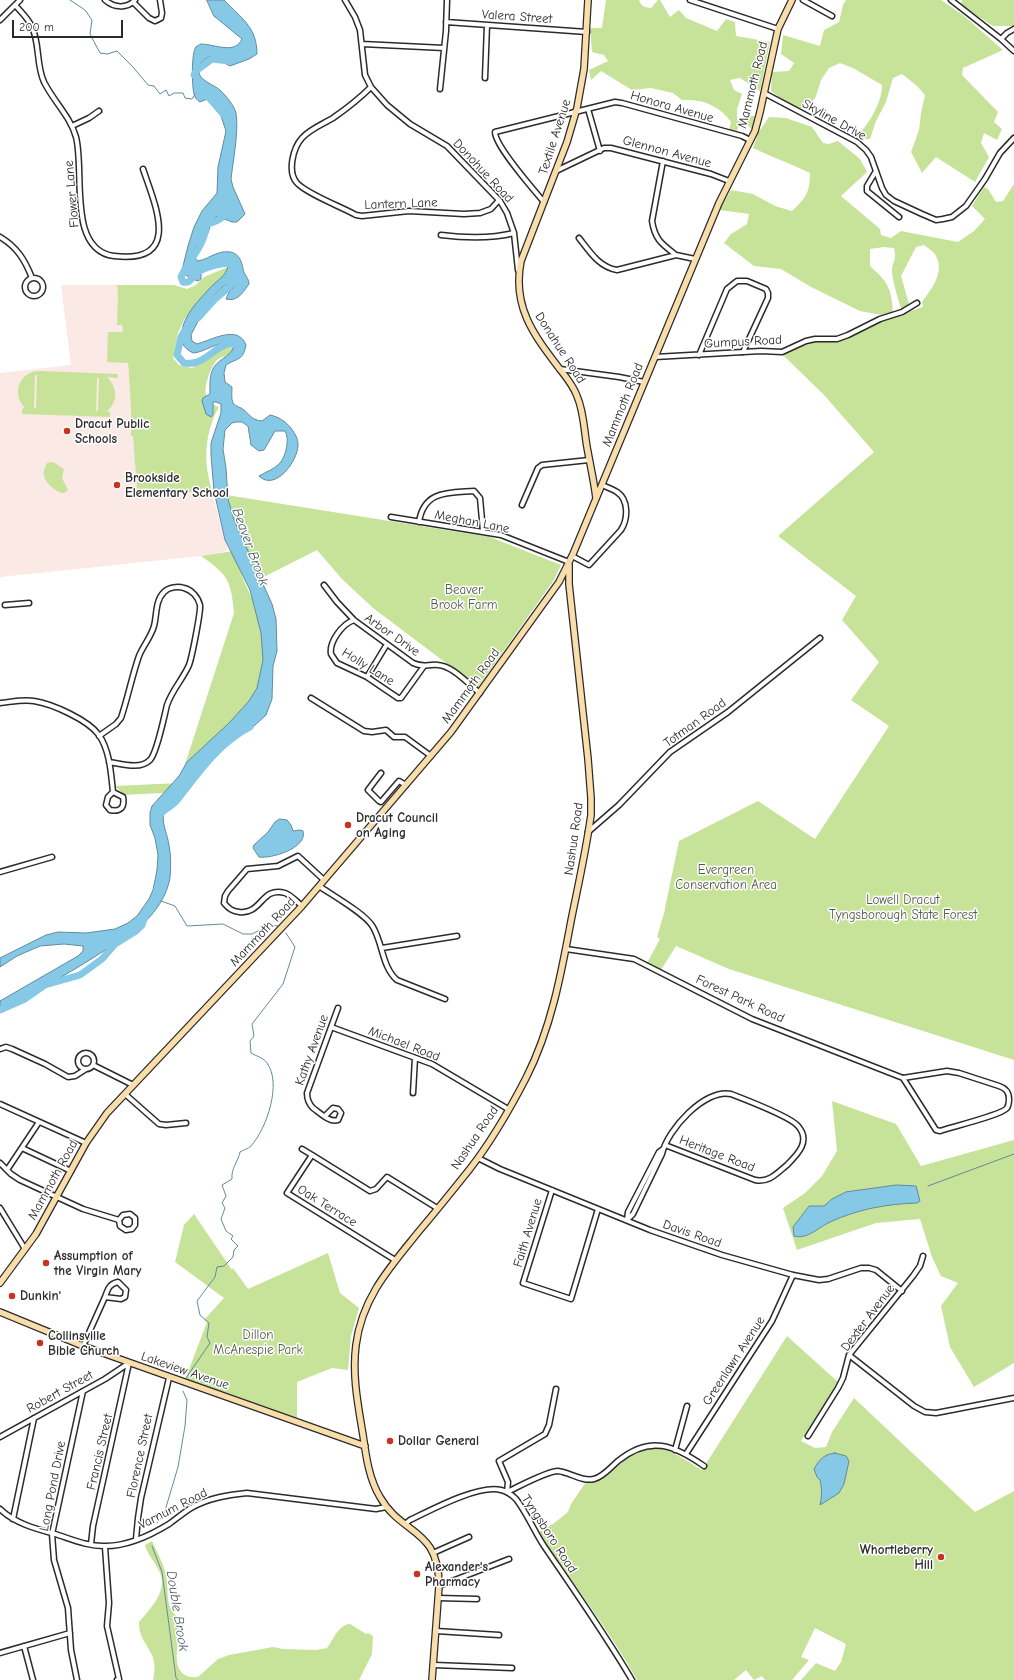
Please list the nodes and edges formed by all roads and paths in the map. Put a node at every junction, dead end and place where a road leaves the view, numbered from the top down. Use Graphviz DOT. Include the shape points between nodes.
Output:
graph roads {
  1 [pos="20,0"];
  2 [pos="105,0"];
  3 [pos="160,0"];
  4 [pos="345,0"];
  5 [pos="447,0"];
  6 [pos="588,0"];
  7 [pos="690,0"];
  8 [pos="792,0"];
  9 [pos="803,0"];
  10 [pos="951,0"];
  11 [pos="134,1"];
  12 [pos="15,5"];
  13 [pos="832,16"];
  14 [pos="0,20"];
  15 [pos="446,22"];
  16 [pos="487,25"];
  17 [pos="778,29"];
  18 [pos="1014,29"];
  19 [pos="587,32"];
  20 [pos="1001,39"];
  21 [pos="362,44"];
  22 [pos="444,48"];
  23 [pos="1014,51"];
  24 [pos="485,78"];
  25 [pos="371,88"];
  26 [pos="440,89"];
  27 [pos="764,93"];
  28 [pos="588,109"];
  29 [pos="99,111"];
  30 [pos="575,113"];
  31 [pos="72,126"];
  32 [pos="1014,138"];
  33 [pos="750,140"];
  34 [pos="600,151"];
  35 [pos="663,161"];
  36 [pos="143,169"];
  37 [pos="556,171"];
  38 [pos="876,172"];
  39 [pos="729,181"];
  40 [pos="499,200"];
  41 [pos="544,202"];
  42 [pos="899,217"];
  43 [pos="514,233"];
  44 [pos="441,235"];
  45 [pos="0,237"];
  46 [pos="579,238"];
  47 [pos="676,255"];
  48 [pos="695,259"];
  49 [pos="518,277"];
  50 [pos="32,278"];
  51 [pos="917,304"];
  52 [pos="743,352"];
  53 [pos="699,354"];
  54 [pos="655,357"];
  55 [pos="560,369"];
  56 [pos="644,382"];
  57 [pos="589,460"];
  58 [pos="606,475"];
  59 [pos="593,479"];
  60 [pos="602,485"];
  61 [pos="596,498"];
  62 [pos="522,505"];
  63 [pos="391,517"];
  64 [pos="419,522"];
  65 [pos="483,531"];
  66 [pos="572,556"];
  67 [pos="569,562"];
  68 [pos="324,585"];
  69 [pos="29,603"];
  70 [pos="5,604"];
  71 [pos="354,620"];
  72 [pos="820,638"];
  73 [pos="387,644"];
  74 [pos="424,666"];
  75 [pos="367,677"];
  76 [pos="480,693"];
  77 [pos="311,698"];
  78 [pos="0,703"];
  79 [pos="100,736"];
  80 [pos="431,756"];
  81 [pos="109,762"];
  82 [pos="381,773"];
  83 [pos="406,785"];
  84 [pos="113,792"];
  85 [pos="588,832"];
  86 [pos="52,857"];
  87 [pos="0,872"];
  88 [pos="324,880"];
  89 [pos="319,886"];
  90 [pos="302,906"];
  91 [pos="457,936"];
  92 [pos="382,948"];
  93 [pos="566,949"];
  94 [pos="445,999"];
  95 [pos="338,1008"];
  96 [pos="331,1027"];
  97 [pos="0,1049"];
  98 [pos="415,1058"];
  99 [pos="93,1065"];
  100 [pos="86,1069"];
  101 [pos="903,1078"];
  102 [pos="133,1085"];
  103 [pos="414,1093"];
  104 [pos="125,1094"];
  105 [pos="0,1104"];
  106 [pos="508,1109"];
  107 [pos="325,1116"];
  108 [pos="39,1122"];
  109 [pos="186,1123"];
  110 [pos="86,1143"];
  111 [pos="664,1147"];
  112 [pos="22,1148"];
  113 [pos="302,1149"];
  114 [pos="312,1155"];
  115 [pos="478,1158"];
  116 [pos="0,1163"];
  117 [pos="7,1170"];
  118 [pos="71,1171"];
  119 [pos="552,1190"];
  120 [pos="57,1196"];
  121 [pos="0,1208"];
  122 [pos="437,1208"];
  123 [pos="598,1209"];
  124 [pos="119,1220"];
  125 [pos="627,1220"];
  126 [pos="25,1249"];
  127 [pos="923,1256"];
  128 [pos="395,1260"];
  129 [pos="794,1275"];
  130 [pos="0,1283"];
  131 [pos="902,1291"];
  132 [pos="105,1297"];
  133 [pos="0,1312"];
  134 [pos="83,1346"];
  135 [pos="849,1356"];
  136 [pos="129,1363"];
  137 [pos="169,1378"];
  138 [pos="556,1389"];
  139 [pos="83,1391"];
  140 [pos="1014,1398"];
  141 [pos="687,1406"];
  142 [pos="34,1418"];
  143 [pos="0,1436"];
  144 [pos="808,1436"];
  145 [pos="365,1446"];
  146 [pos="675,1450"];
  147 [pos="686,1454"];
  148 [pos="704,1466"];
  149 [pos="507,1492"];
  150 [pos="386,1507"];
  151 [pos="1,1511"];
  152 [pos="13,1519"];
  153 [pos="406,1524"];
  154 [pos="52,1534"];
  155 [pos="469,1537"];
  156 [pos="136,1539"];
  157 [pos="91,1544"];
  158 [pos="105,1547"];
  159 [pos="433,1553"];
  160 [pos="509,1559"];
  161 [pos="439,1586"];
  162 [pos="438,1598"];
  163 [pos="477,1599"];
  164 [pos="436,1631"];
  165 [pos="70,1633"];
  166 [pos="499,1635"];
  167 [pos="24,1646"];
  168 [pos="0,1653"];
  169 [pos="434,1665"];
  170 [pos="512,1668"];
  171 [pos="33,1680"];
  172 [pos="77,1680"];
  173 [pos="118,1680"];
  174 [pos="432,1680"];
  175 [pos="632,1680"];
  1 -- 12 [label="street"];
  2 -- 11 [label="street" via="118,7"];
  3 -- 11 [label="street" via="161,18 155,21"];
  4 -- 21 [label="street, Donohue Road" via="357,21"];
  5 -- 15 [label="street"];
  6 -- 19 [label="main road, Textile Avenue"];
  7 -- 17 [label="street"];
  8 -- 17 [label="main road, Mammoth Road"];
  9 -- 13 [label="street"];
  10 -- 20 [label="street"];
  12 -- 14 [label="street"];
  12 -- 31 [label="street, Flower Lane" via="32,26 44,81"];
  15 -- 16 [label="street, Valera Street"];
  15 -- 22 [label="street"];
  16 -- 19 [label="street, Valera Street"];
  16 -- 24 [label="street"];
  17 -- 27 [label="main road, Mammoth Road"];
  18 -- 20 [label="street"];
  19 -- 30 [label="main road, Textile Avenue" via="584,69"];
  20 -- 23 [label="street"];
  21 -- 22 [label="street"];
  21 -- 25 [label="street, Donohue Road" via="365,75"];
  22 -- 26 [label="street"];
  25 -- 40 [label="street, Donohue Road" via="410,124 447,146"];
  25 -- 40 [label="street, Lantern Lane" via="350,106 306,134 300,141 292,166 297,183 361,216 410,211 480,213 491,209"];
  27 -- 33 [label="main road, Mammoth Road"];
  27 -- 38 [label="street, Skyline Drive" via="857,142 871,157"];
  28 -- 30 [label="street, Honora Avenue"];
  28 -- 33 [label="street, Honora Avenue" via="614,102 627,104"];
  28 -- 34 [label="street"];
  29 -- 31 [label="street"];
  30 -- 37 [label="main road, Textile Avenue"];
  30 -- 41 [label="street, Honora Avenue" via="495,132 496,139 521,176"];
  31 -- 36 [label="street, Flower Lane" via="78,150 83,226 90,243 104,254 138,257 149,252 156,244 158,218"];
  32 -- 38 [label="street, Skyline Drive" via="1000,153 975,195 952,217 936,220 894,201 882,188"];
  33 -- 39 [label="main road, Mammoth Road"];
  34 -- 35 [label="street, Glennon Avenue" via="604,148 617,148"];
  34 -- 37 [label="street, Glennon Avenue"];
  35 -- 39 [label="street, Glennon Avenue"];
  35 -- 47 [label="street" via="652,221 657,239"];
  37 -- 41 [label="main road, Textile Avenue"];
  38 -- 42 [label="street" via="867,186 867,191"];
  39 -- 48 [label="main road, Mammoth Road"];
  40 -- 43 [label="street, Donohue Road" via="508,213"];
  41 -- 49 [label="main road, Textile Avenue" via="521,261"];
  43 -- 44 [label="street" via="479,237"];
  43 -- 49 [label="street, Donohue Road"];
  45 -- 50 [label="street" via="17,249"];
  46 -- 47 [label="street" via="598,262 617,270"];
  47 -- 48 [label="street"];
  48 -- 54 [label="main road, Mammoth Road"];
  49 -- 55 [label="main road, Donahue Road" via="519,294 526,318"];
  50 -- 50 [label="street" via="39,279 43,285 42,292 36,296 29,294 25,288 26,282"];
  51 -- 52 [label="street, Gumpus Road" via="837,339 806,341 782,352"];
  52 -- 53 [label="street, Gumpus Road"];
  52 -- 53 [label="street" via="768,293 766,289 747,281 737,281 727,289"];
  53 -- 54 [label="street, Gumpus Road"];
  54 -- 56 [label="main road, Mammoth Road"];
  55 -- 56 [label="street"];
  55 -- 57 [label="main road, Donahue Road" via="578,397"];
  56 -- 58 [label="main road, Mammoth Road"];
  57 -- 59 [label="main road, Donahue Road"];
  57 -- 62 [label="street" via="542,465 538,468"];
  58 -- 59 [label="main road" via="598,480"];
  58 -- 60 [label="main road, Mammoth Road"];
  59 -- 61 [label="main road, Donahue Road"];
  60 -- 61 [label="main road, Mammoth Road"];
  60 -- 66 [label="street" via="618,493 623,500 627,509 625,524 589,565"];
  61 -- 66 [label="main road, Mammoth Road"];
  63 -- 64 [label="street, Meghan Lane"];
  64 -- 65 [label="street, Meghan Lane"];
  64 -- 65 [label="street" via="422,509 440,493 474,491 480,498"];
  65 -- 67 [label="street, Meghan Lane" via="501,535"];
  66 -- 67 [label="main road, Mammoth Road"];
  67 -- 76 [label="main road, Mammoth Road" via="559,582"];
  67 -- 85 [label="main road, Nashua Road" via="590,777 591,809"];
  68 -- 71 [label="street, Arbor Drive"];
  69 -- 70 [label="street"];
  71 -- 73 [label="street, Arbor Drive"];
  71 -- 75 [label="street, Holly Lane" via="348,622 341,630 332,644 331,654 337,662"];
  72 -- 85 [label="street, Totman Road" via="728,712 679,745 620,805"];
  73 -- 74 [label="street, Arbor Drive" via="413,663"];
  73 -- 75 [label="street"];
  74 -- 75 [label="street, Holly Lane" via="401,698"];
  74 -- 76 [label="street, Arbor Drive" via="444,666"];
  76 -- 80 [label="main road, Mammoth Road"];
  77 -- 80 [label="street" via="364,732 386,730 394,737 405,737"];
  78 -- 79 [label="street" via="28,701 49,705 91,727"];
  79 -- 81 [label="street"];
  79 -- 81 [label="street" via="121,718 140,654 154,626 158,602 164,592 173,587 190,590 200,606 194,650 189,665 168,703 156,750 145,764 137,766"];
  80 -- 83 [label="main road, Mammoth Road"];
  81 -- 84 [label="street"];
  82 -- 83 [label="street" via="368,790 381,802 399,781"];
  83 -- 88 [label="main road, Mammoth Road"];
  84 -- 84 [label="street" via="122,797 124,803 122,809 117,812 110,810 106,804"];
  85 -- 93 [label="main road, Nashua Road"];
  86 -- 87 [label="street"];
  88 -- 89 [label="main road, Mammoth Road"];
  88 -- 90 [label="street" via="298,856 278,866 247,869 225,896 224,903 231,910 248,913 267,895 275,892 286,894"];
  89 -- 90 [label="main road, Mammoth Road"];
  89 -- 92 [label="street" via="372,926"];
  90 -- 102 [label="main road, Mammoth Road"];
  91 -- 92 [label="street"];
  92 -- 94 [label="street" via="391,975 397,980"];
  93 -- 101 [label="street, Forest Park Road" via="634,959 752,1019"];
  93 -- 106 [label="main road, Nashua Road" via="558,990 546,1029 526,1078"];
  95 -- 96 [label="street, Kathy Avenue"];
  96 -- 98 [label="street, Michael Road"];
  96 -- 107 [label="street, Kathy Avenue" via="307,1095 310,1105"];
  97 -- 100 [label="street" via="12,1049 68,1077"];
  98 -- 103 [label="street"];
  98 -- 106 [label="street, Michael Road" via="436,1066"];
  99 -- 100 [label="street"];
  99 -- 100 [label="street" via="91,1055 82,1055 79,1064"];
  99 -- 102 [label="street"];
  101 -- 101 [label="street" via="936,1130 940,1131 997,1114 1007,1109 1009,1103 1005,1088 959,1073 946,1071"];
  102 -- 104 [label="main road, Mammoth Road"];
  104 -- 109 [label="street" via="159,1124"];
  104 -- 110 [label="main road, Mammoth Road" via="107,1113"];
  105 -- 108 [label="street"];
  106 -- 115 [label="main road, Nashua Road"];
  108 -- 110 [label="street"];
  108 -- 112 [label="street"];
  110 -- 118 [label="main road, Mammoth Road"];
  111 -- 111 [label="street, Heritage Road" via="676,1127 690,1112 712,1096 724,1093 793,1122 801,1131 803,1140 802,1148 796,1156 773,1177 762,1181"];
  111 -- 125 [label="street, Heritage Road" via="628,1212"];
  112 -- 117 [label="street"];
  112 -- 118 [label="street"];
  113 -- 114 [label="street"];
  114 -- 122 [label="street" via="370,1190 376,1189 387,1177"];
  114 -- 128 [label="street, Oak Terrace" via="287,1193"];
  115 -- 119 [label="street, Davis Road"];
  115 -- 122 [label="main road, Nashua Road"];
  116 -- 117 [label="street"];
  117 -- 120 [label="street" via="17,1178"];
  118 -- 120 [label="main road, Mammoth Road"];
  119 -- 123 [label="street, Davis Road"];
  119 -- 123 [label="street, Faith Avenue" via="523,1283 571,1299"];
  120 -- 124 [label="street" via="87,1211"];
  120 -- 126 [label="main road, Mammoth Road"];
  121 -- 126 [label="street"];
  122 -- 128 [label="main road, Nashua Road"];
  123 -- 125 [label="street, Davis Road"];
  124 -- 124 [label="street" via="124,1230 130,1230 135,1225 135,1218 130,1214 123,1215"];
  125 -- 129 [label="street, Davis Road" via="722,1255"];
  126 -- 130 [label="main road, Mammoth Road"];
  127 -- 131 [label="street, Dexter Avenue" via="920,1266"];
  128 -- 145 [label="main road, Nashua Road" via="382,1277 365,1310 356,1344 355,1382"];
  129 -- 131 [label="street, Davis Road" via="819,1280 869,1268 876,1270"];
  129 -- 147 [label="street, Greenlawn Avenue" via="772,1321"];
  131 -- 135 [label="street, Dexter Avenue"];
  132 -- 132 [label="street" via="112,1283 118,1282 126,1290 125,1296 121,1299"];
  132 -- 134 [label="street"];
  133 -- 134 [label="main road, Lakeview Avenue"];
  134 -- 136 [label="main road, Lakeview Avenue"];
  135 -- 140 [label="street" via="925,1412 936,1413"];
  135 -- 144 [label="street, Dexter Avenue" via="838,1388"];
  136 -- 137 [label="main road, Lakeview Avenue"];
  136 -- 139 [label="street, Robert Street"];
  136 -- 157 [label="street, Francis Street"];
  137 -- 145 [label="main road, Lakeview Avenue"];
  137 -- 156 [label="street, Florence Street" via="141,1498"];
  138 -- 149 [label="street" via="545,1434 499,1461 508,1482"];
  139 -- 142 [label="street, Robert Street"];
  139 -- 154 [label="street, Long Pond Drive"];
  141 -- 146 [label="street"];
  142 -- 143 [label="street, Robert Street"];
  142 -- 152 [label="street"];
  145 -- 150 [label="main road, Nashua Road" via="372,1481"];
  146 -- 147 [label="street"];
  146 -- 149 [label="street" via="665,1446 644,1446 593,1479 555,1471"];
  147 -- 148 [label="street"];
  149 -- 153 [label="street, Tyngsboro Road" via="492,1488 474,1492"];
  149 -- 175 [label="street, Tyngsboro Road" via="520,1505"];
  150 -- 153 [label="main road, Nashua Road"];
  150 -- 156 [label="street, Varnum Road" via="376,1509 247,1493 235,1494 210,1500 192,1508 156,1532"];
  151 -- 152 [label="street, Varnum Road"];
  152 -- 154 [label="street, Varnum Road"];
  153 -- 159 [label="main road, Nashua Road" via="424,1538"];
  154 -- 157 [label="street, Varnum Road"];
  154 -- 165 [label="street, Long Pond Drive" via="54,1560 68,1608"];
  155 -- 159 [label="street"];
  156 -- 158 [label="street, Varnum Road"];
  157 -- 158 [label="street, Varnum Road"];
  158 -- 173 [label="street" via="109,1598 107,1626"];
  159 -- 161 [label="main road, Nashua Road" via="438,1569"];
  160 -- 161 [label="street"];
  161 -- 162 [label="main road, Nashua Road"];
  162 -- 163 [label="street"];
  162 -- 164 [label="main road, Nashua Road"];
  164 -- 166 [label="street"];
  164 -- 169 [label="main road, Nashua Road"];
  165 -- 167 [label="street"];
  165 -- 172 [label="street, Long Pond Drive"];
  167 -- 168 [label="street"];
  167 -- 171 [label="street"];
  169 -- 170 [label="street"];
  169 -- 174 [label="main road, Nashua Road"];
}
